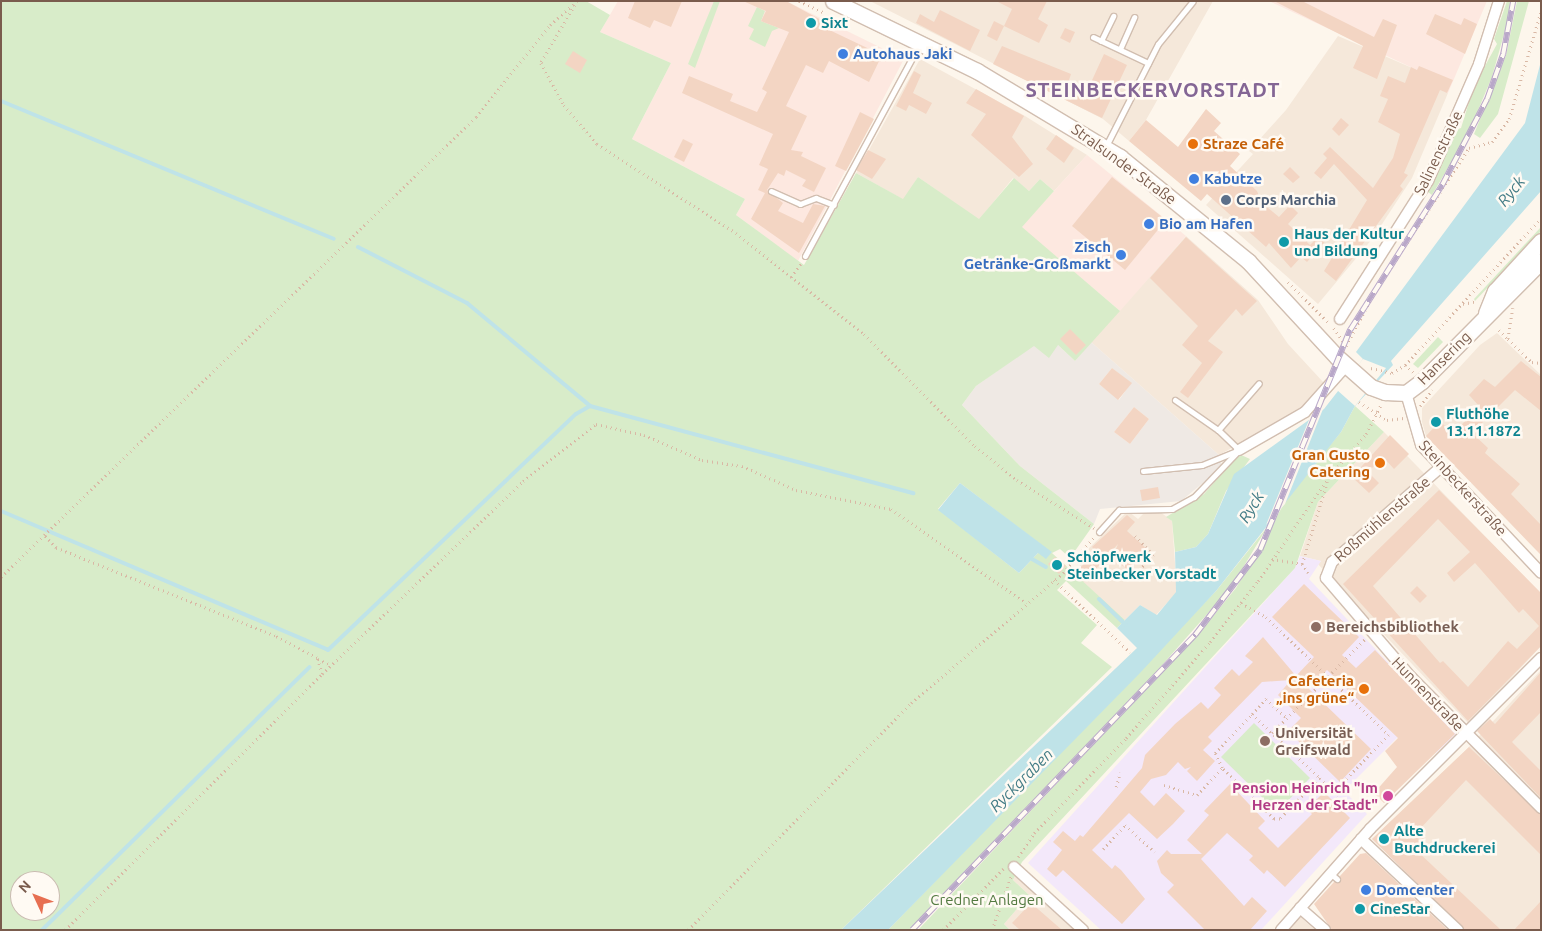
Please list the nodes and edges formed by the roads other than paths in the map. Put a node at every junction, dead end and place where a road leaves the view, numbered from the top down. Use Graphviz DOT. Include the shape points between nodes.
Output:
graph roads {
  1 [pos="833,1"];
  2 [pos="1193,1"];
  3 [pos="1499,1"];
  4 [pos="1113,16"];
  5 [pos="1134,17"];
  6 [pos="1093,37"];
  7 [pos="1101,41"];
  8 [pos="920,42"];
  9 [pos="1120,49"];
  10 [pos="1148,63"];
  11 [pos="1105,147"];
  12 [pos="771,191"];
  13 [pos="834,204"];
  14 [pos="1541,241"];
  15 [pos="806,256"];
  16 [pos="1541,261"];
  17 [pos="1484,316"];
  18 [pos="1340,319"];
  19 [pos="1350,368"];
  20 [pos="1259,383"];
  21 [pos="1371,387"];
  22 [pos="1406,393"];
  23 [pos="1175,400"];
  24 [pos="1218,430"];
  25 [pos="1239,450"];
  26 [pos="1441,467"];
  27 [pos="1143,471"];
  28 [pos="1099,532"];
  29 [pos="1326,573"];
  30 [pos="1541,573"];
  31 [pos="1541,658"];
  32 [pos="1467,734"];
  33 [pos="1541,808"];
  34 [pos="1361,839"];
  35 [pos="1012,864"];
  36 [pos="1300,908"];
  37 [pos="1083,930"];
  38 [pos="1281,930"];
  39 [pos="1325,930"];
  40 [pos="1458,930"];
  1 -- 8 [label="main road, Stralsunder Straße"];
  2 -- 10 [label="lane"];
  3 -- 18 [label="street, Salinenstraße" via="1479,64 1428,181"];
  4 -- 7 [label="lane"];
  5 -- 9 [label="lane"];
  6 -- 7 [label="lane"];
  7 -- 9 [label="lane"];
  8 -- 11 [label="main road, Stralsunder Straße" via="1033,101"];
  8 -- 13 [label="lane"];
  9 -- 10 [label="lane"];
  10 -- 11 [label="lane"];
  11 -- 19 [label="main road, Stralsunder Straße" via="1248,261"];
  12 -- 13 [label="lane" via="800,204 816,198"];
  13 -- 15 [label="lane"];
  14 -- 17 [label="main road, Hansering" via="1495,291"];
  16 -- 17 [label="main road, Hansering"];
  17 -- 22 [label="main road, Hansering"];
  19 -- 21 [label="main road, Stralsunder Straße"];
  19 -- 25 [label="street" via="1305,412"];
  20 -- 24 [label="lane"];
  21 -- 22 [label="main road, Hansering"];
  22 -- 26 [label="street, Steinbeckerstraße" via="1409,417 1421,444"];
  23 -- 24 [label="lane"];
  24 -- 25 [label="lane"];
  25 -- 27 [label="lane" via="1202,465"];
  25 -- 28 [label="lane" via="1194,497 1172,508 1119,510"];
  26 -- 29 [label="street, Roßmühlenstraße" via="1340,552"];
  26 -- 30 [label="street, Steinbeckerstraße"];
  29 -- 32 [label="street, Hunnenstraße" via="1329,584"];
  31 -- 32 [label="street"];
  32 -- 33 [label="street, Hunnenstraße"];
  32 -- 34 [label="street"];
  34 -- 36 [label="street" via="1334,877"];
  34 -- 40 [label="street"];
  35 -- 37 [label="street"];
  36 -- 38 [label="street"];
  36 -- 39 [label="street"];
}
